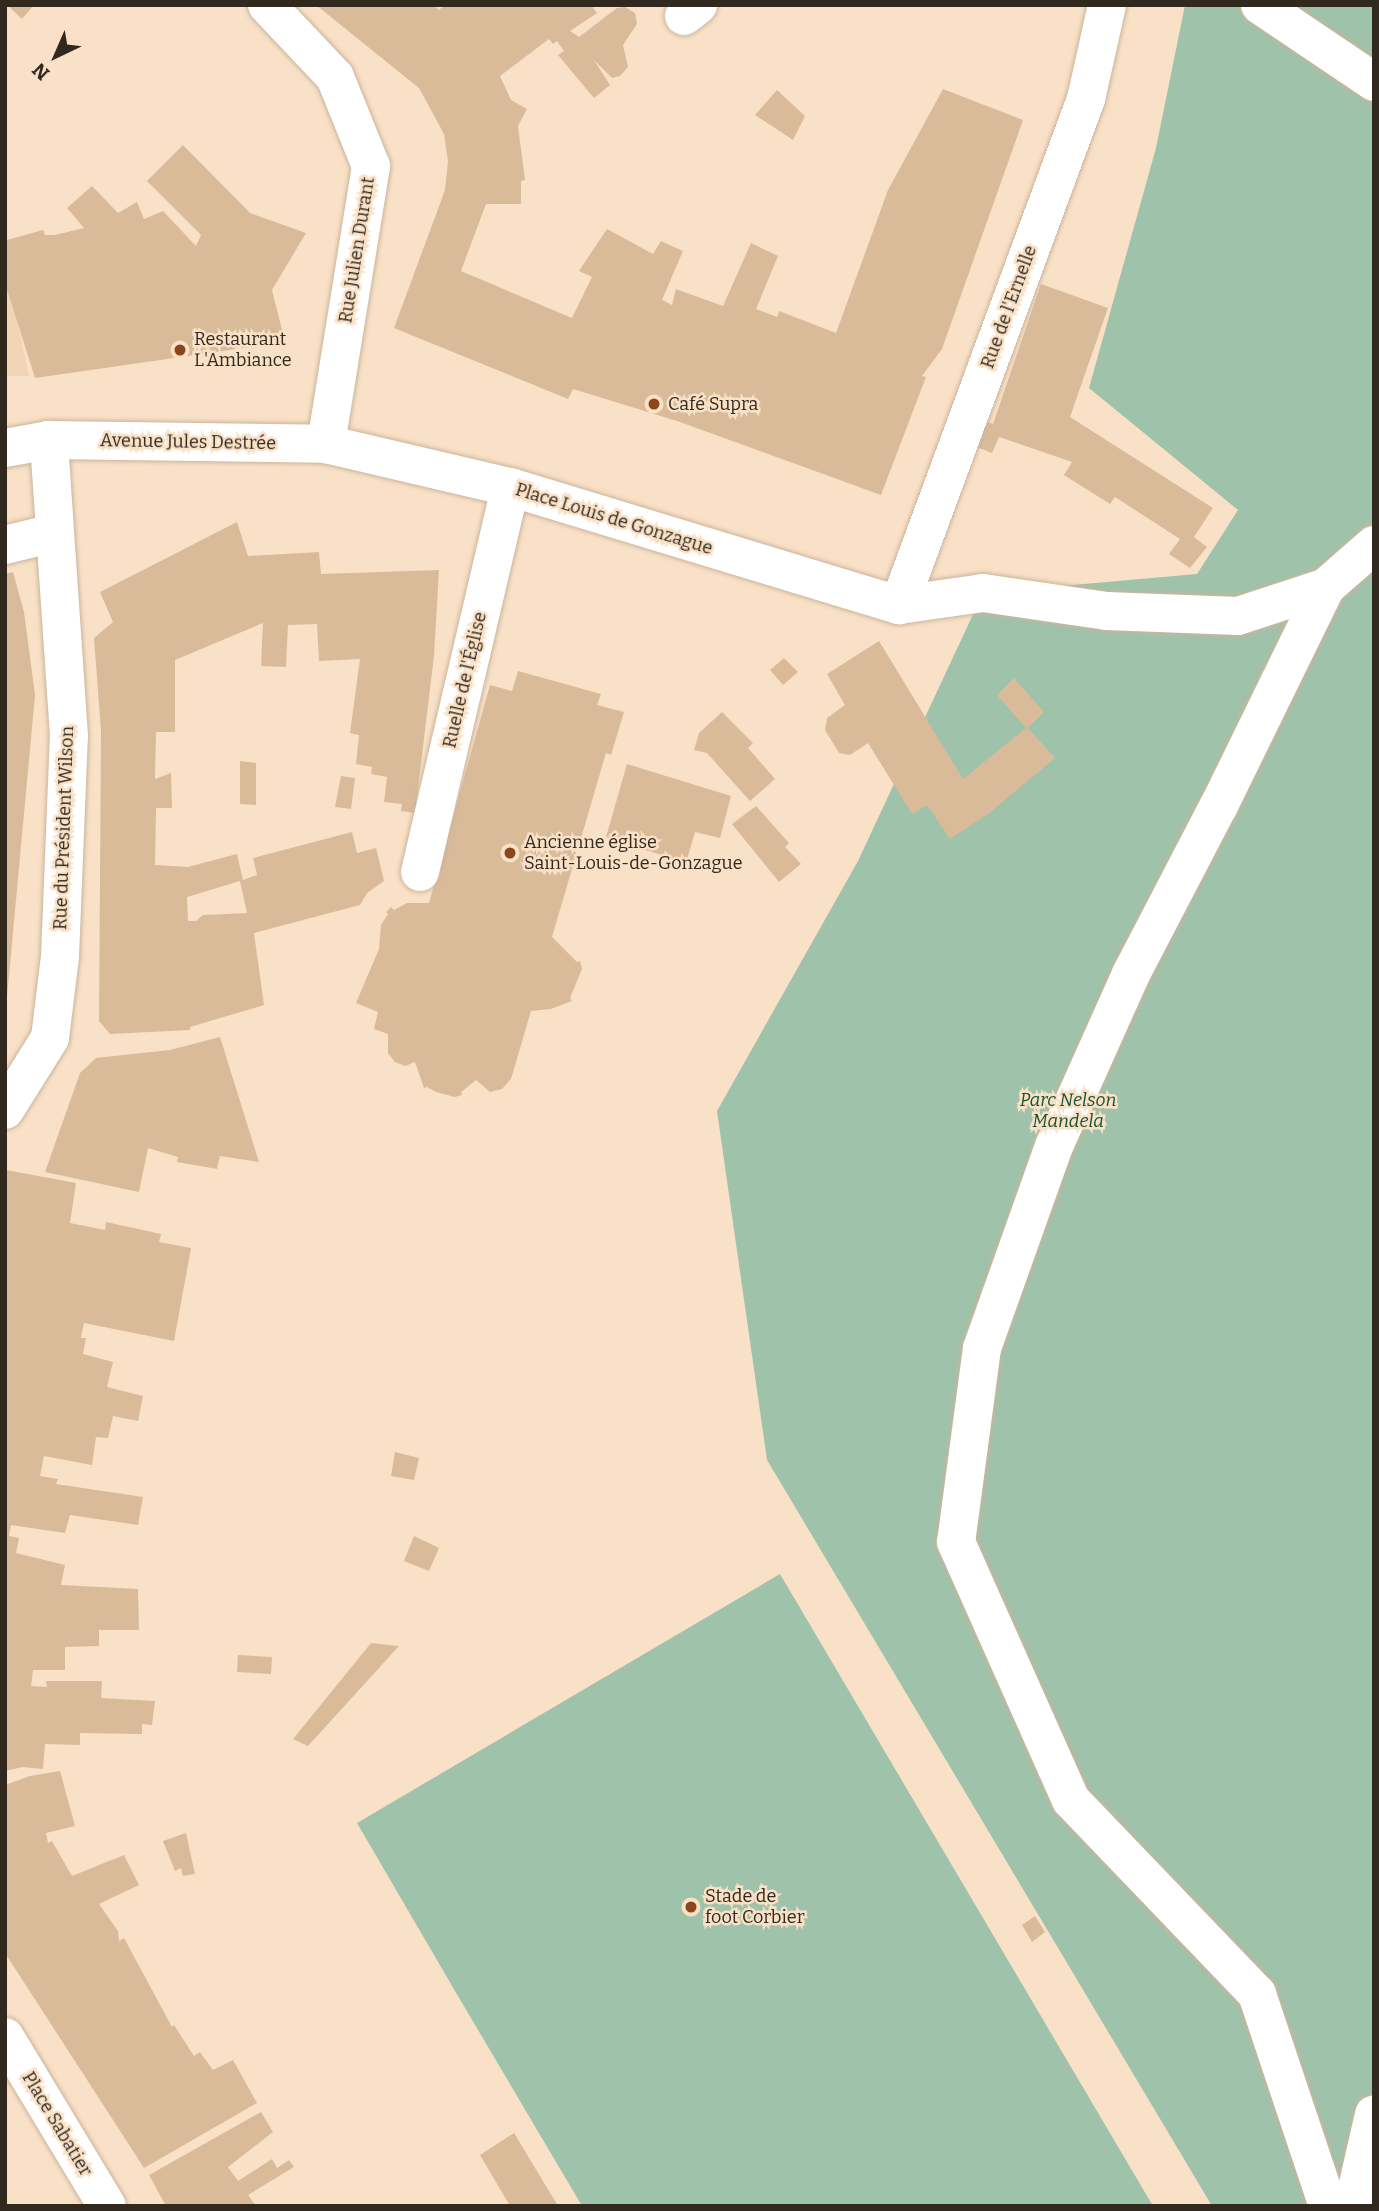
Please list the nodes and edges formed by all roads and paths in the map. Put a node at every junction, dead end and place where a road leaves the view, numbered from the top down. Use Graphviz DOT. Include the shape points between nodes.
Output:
graph roads {
  1 [pos="267,5"];
  2 [pos="1107,5"];
  3 [pos="1260,5"];
  4 [pos="1374,82"];
  5 [pos="5,430"];
  6 [pos="49,440"];
  7 [pos="327,444"];
  8 [pos="5,448"];
  9 [pos="510,487"];
  10 [pos="54,533"];
  11 [pos="5,545"];
  12 [pos="1374,545"];
  13 [pos="1326,587"];
  14 [pos="899,605"];
  15 [pos="420,872"];
  16 [pos="5,1110"];
  17 [pos="6,2041"];
  18 [pos="1374,2114"];
  19 [pos="107,2206"];
  20 [pos="1328,2206"];
  21 [pos="1353,2206"];
  1 -- 7 [label="street, Rue Julien Durant" via="335,77 371,166"];
  2 -- 14 [label="street, Rue de l'Ernelle" via="1086,99"];
  3 -- 4 [label="street"];
  5 -- 6 [label="street, Avenue Jules Destrée"];
  6 -- 7 [label="street, Avenue Jules Destrée"];
  6 -- 8 [label="street, Avenue Jules Destrée"];
  6 -- 10 [label="street, Rue du Président Wilson"];
  7 -- 9 [label="street, Place Louis de Gonzague"];
  9 -- 14 [label="street, Place Louis de Gonzague"];
  9 -- 15 [label="street, Ruelle de l'Église"];
  10 -- 11 [label="street"];
  10 -- 16 [label="street, Rue du Président Wilson" via="69,736 60,957 50,1038"];
  12 -- 13 [label="street"];
  13 -- 14 [label="street" via="1238,616 1107,611 983,593"];
  13 -- 20 [label="street" via="1131,974 1054,1146 982,1348 956,1542 1071,1800 1256,1994"];
  17 -- 19 [label="street, Place Sabatier"];
  18 -- 21 [label="street"];
}
